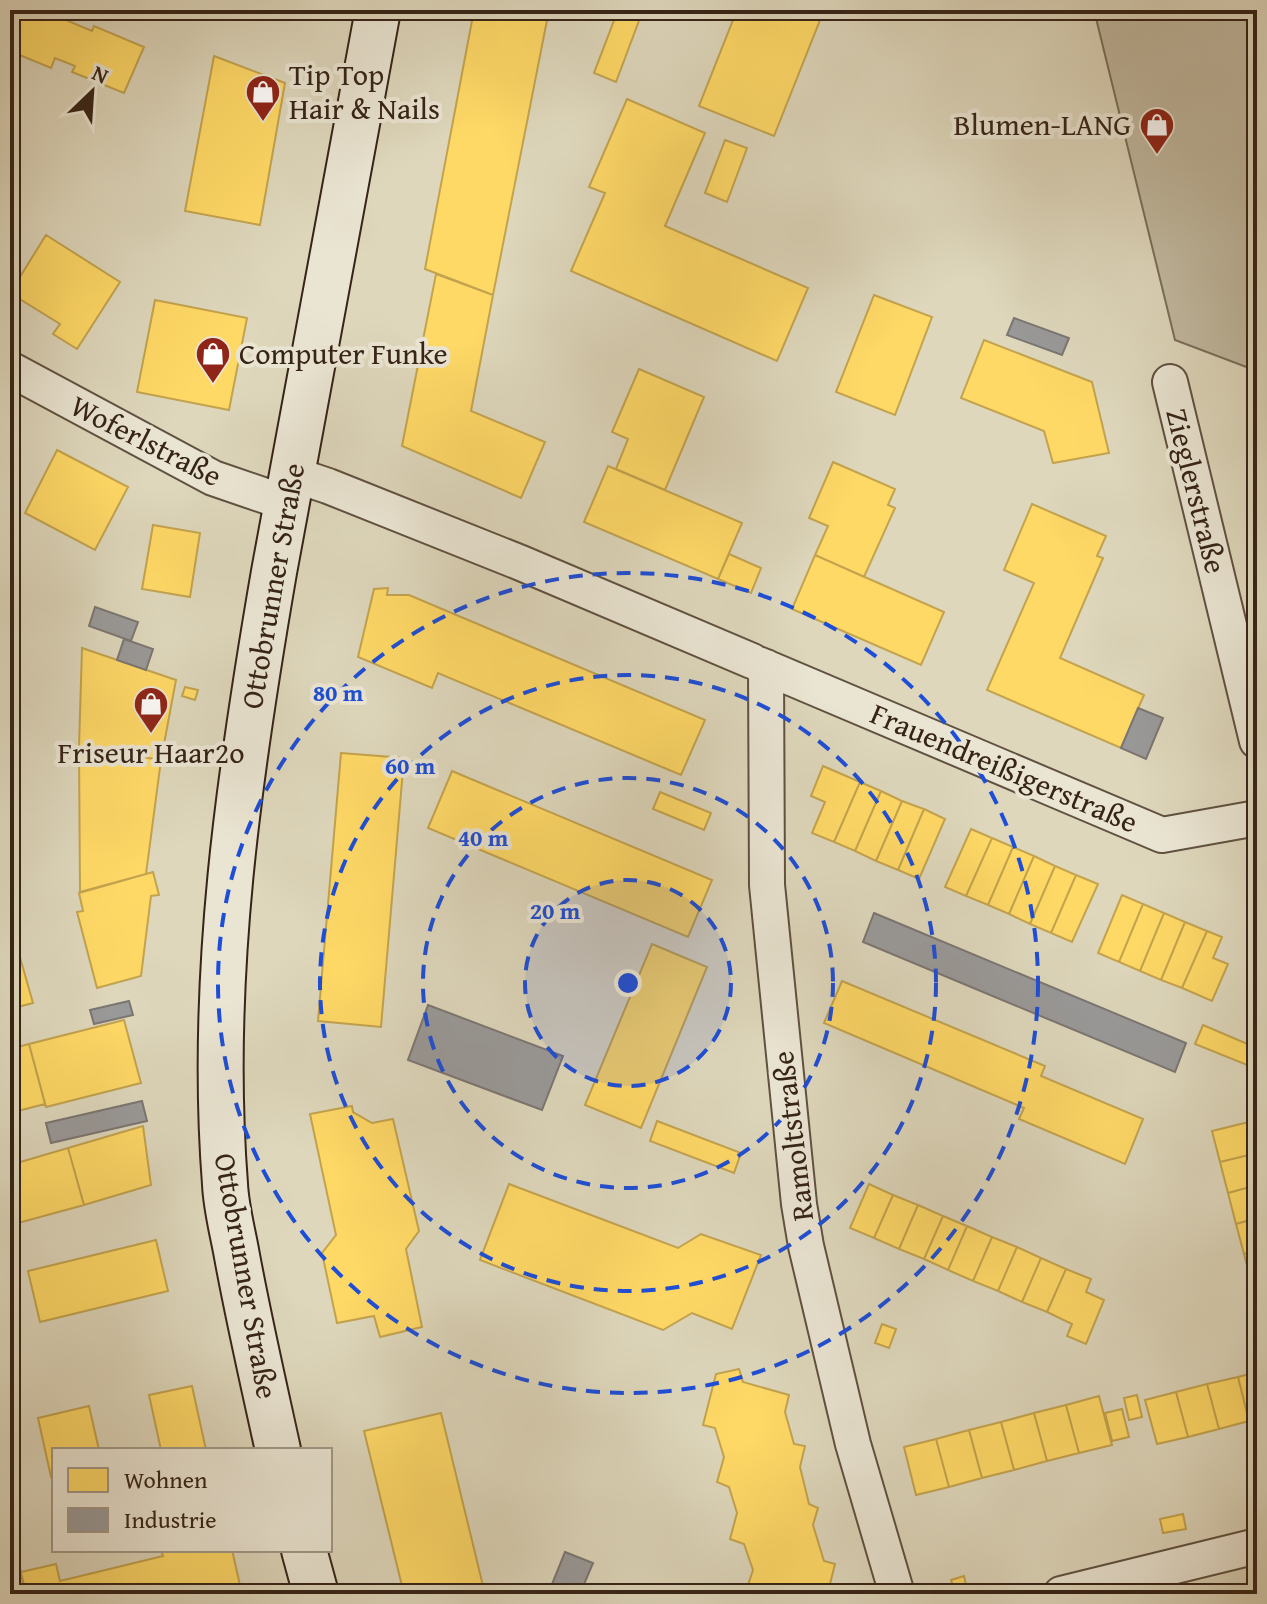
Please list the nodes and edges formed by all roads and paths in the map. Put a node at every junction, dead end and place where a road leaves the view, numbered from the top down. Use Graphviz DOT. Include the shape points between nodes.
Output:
graph roads {
  1 [pos="378,10"];
  2 [pos="10,369"];
  3 [pos="1170,382"];
  4 [pos="289,489"];
  5 [pos="759,664"];
  6 [pos="1257,739"];
  7 [pos="1257,818"];
  8 [pos="278,1448"];
  9 [pos="1257,1546"];
  10 [pos="305,1552"];
  11 [pos="316,1594"];
  12 [pos="897,1594"];
  13 [pos="1061,1594"];
  1 -- 4 [label="main road, Ottobrunner Straße"];
  2 -- 4 [label="street, Woferlstraße" via="213,478"];
  3 -- 6 [label="street, Zieglerstraße"];
  4 -- 5 [label="street, Frauendreißigerstraße" via="328,486"];
  4 -- 8 [label="main road, Ottobrunner Straße" via="244,749 228,903 219,1084 225,1190"];
  5 -- 7 [label="street, Frauendreißigerstraße" via="1162,835"];
  5 -- 12 [label="street, Ramoltstraße" via="767,885 799,1204 853,1444"];
  9 -- 13 [label="street"];
  10 -- 11 [label="main road"];
}
